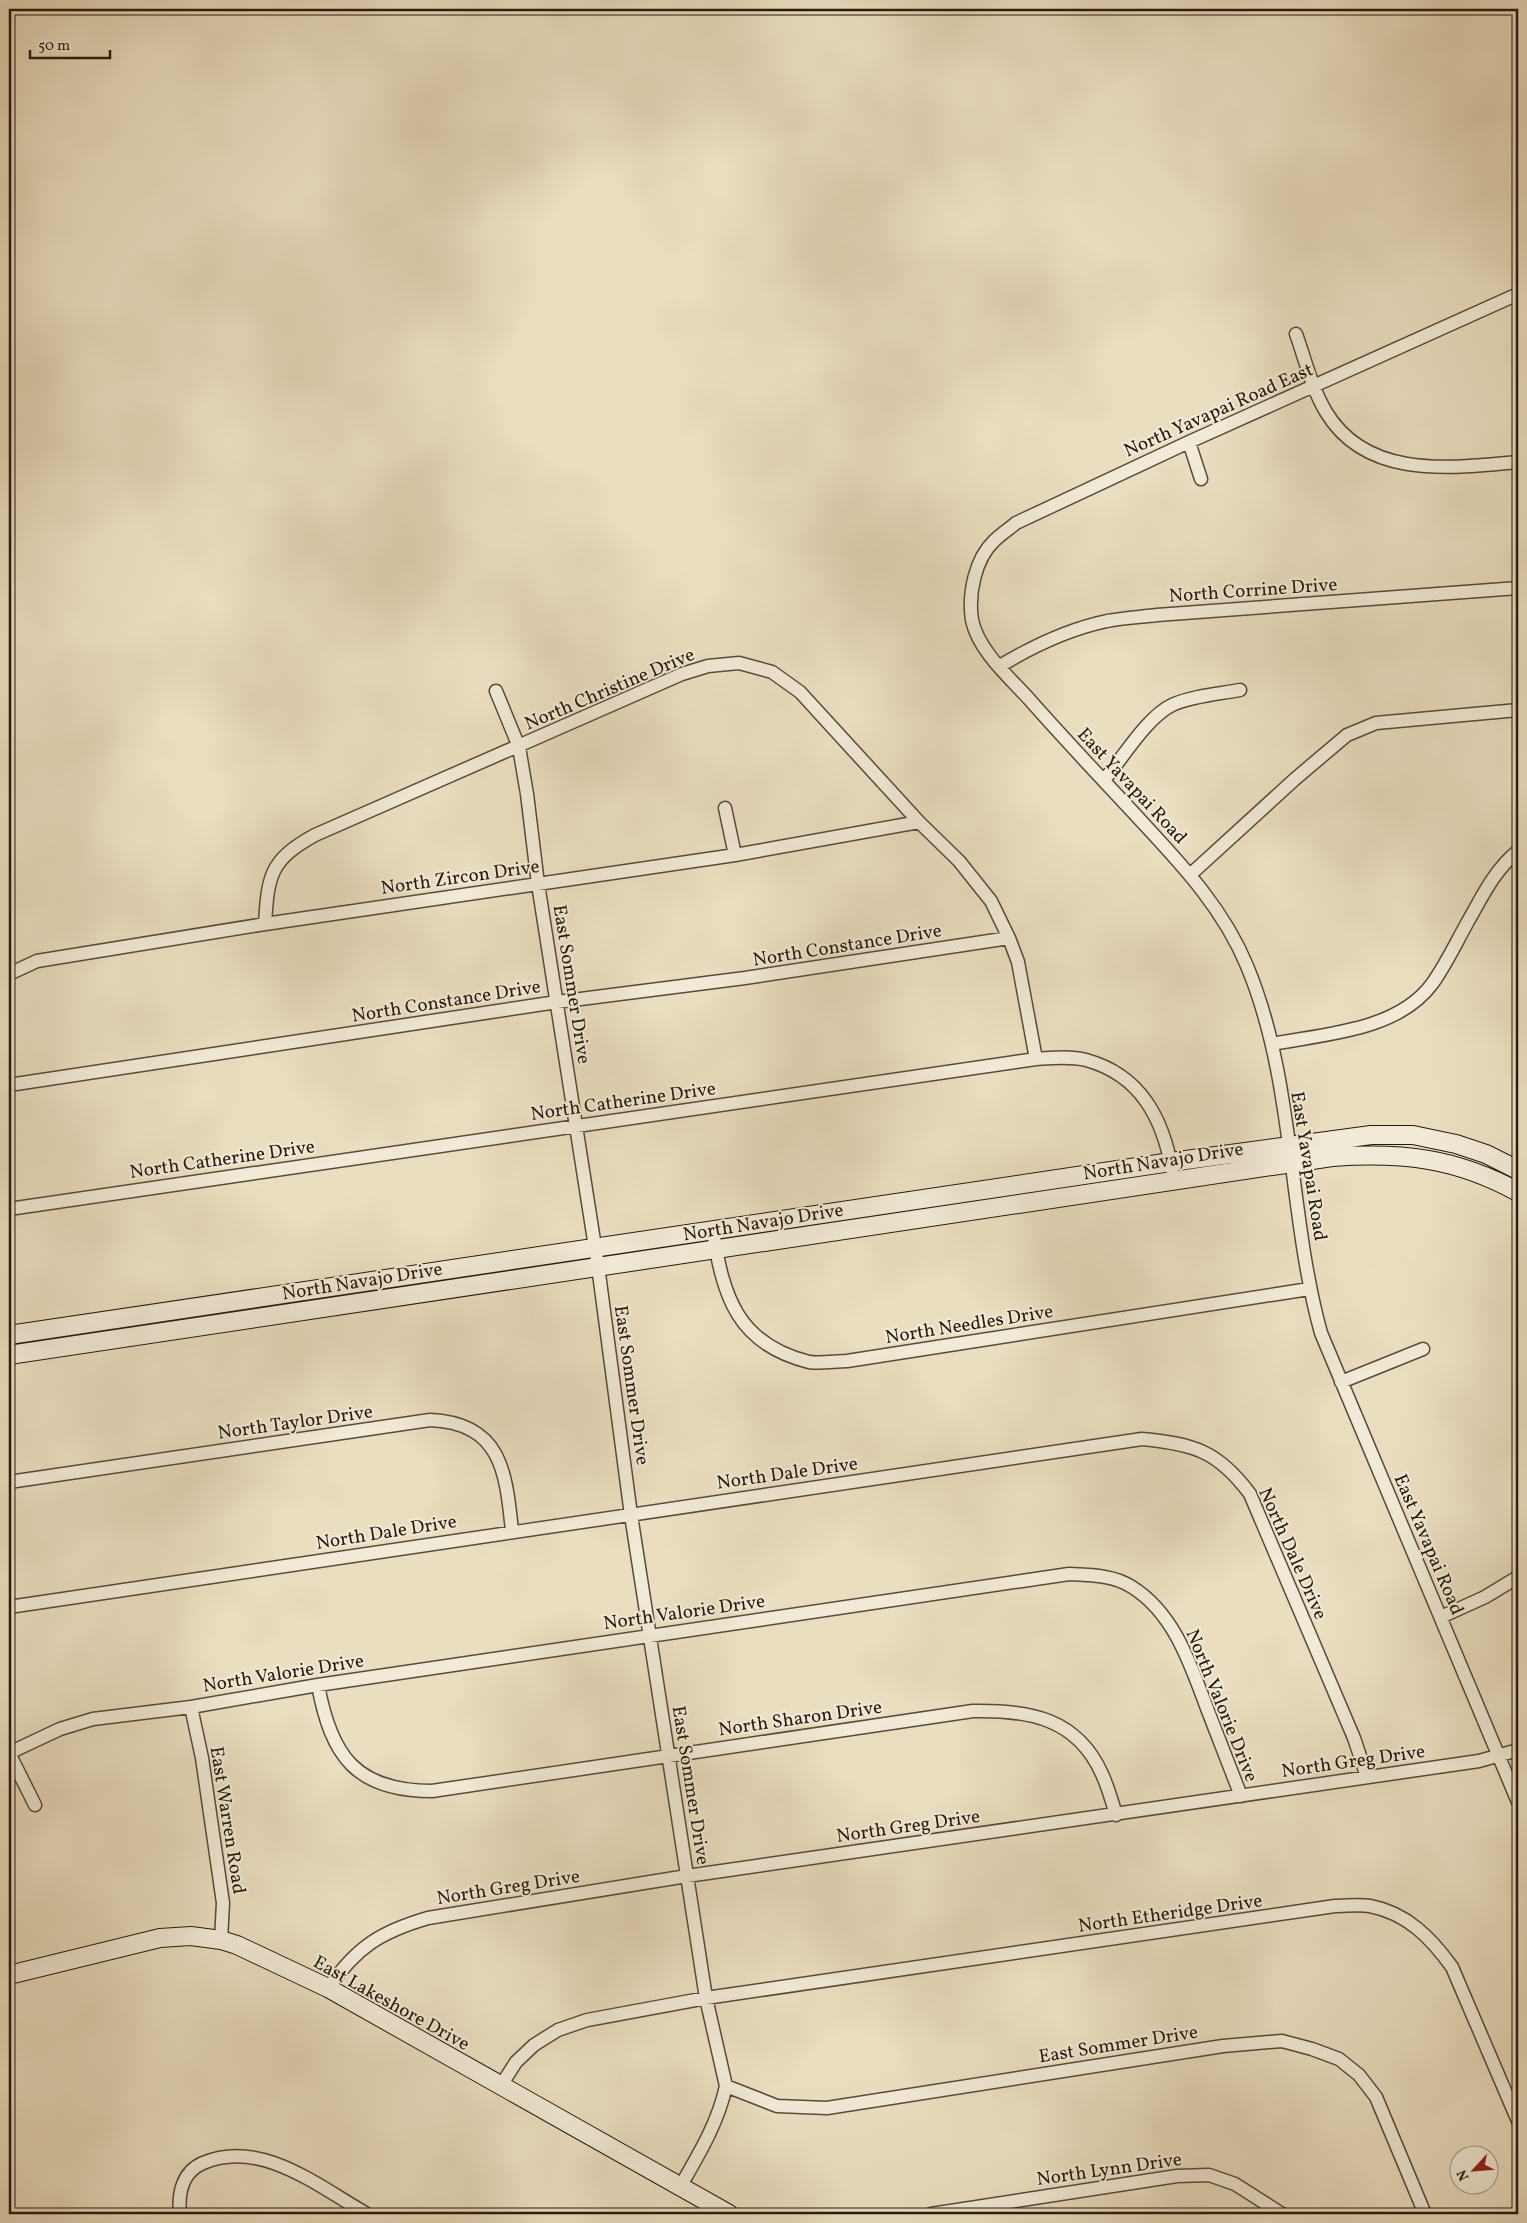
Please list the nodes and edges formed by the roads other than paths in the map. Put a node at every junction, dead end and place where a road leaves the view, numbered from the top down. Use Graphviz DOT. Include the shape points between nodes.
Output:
graph roads {
  1 [pos="1518,294"];
  2 [pos="1296,334"];
  3 [pos="1315,386"];
  4 [pos="1189,442"];
  5 [pos="1518,462"];
  6 [pos="1201,479"];
  7 [pos="1518,588"];
  8 [pos="971,596"];
  9 [pos="1000,666"];
  10 [pos="1240,690"];
  11 [pos="496,691"];
  12 [pos="1518,710"];
  13 [pos="519,747"];
  14 [pos="1104,780"];
  15 [pos="725,808"];
  16 [pos="919,822"];
  17 [pos="1518,851"];
  18 [pos="735,855"];
  19 [pos="1191,874"];
  20 [pos="538,884"];
  21 [pos="265,924"];
  22 [pos="1009,938"];
  23 [pos="9,974"];
  24 [pos="557,1002"];
  25 [pos="1272,1044"];
  26 [pos="1036,1059"];
  27 [pos="9,1085"];
  28 [pos="575,1126"];
  29 [pos="1290,1154"];
  30 [pos="1171,1162"];
  31 [pos="1518,1170"];
  32 [pos="1174,1180"];
  33 [pos="1518,1192"];
  34 [pos="9,1209"];
  35 [pos="713,1231"];
  36 [pos="595,1249"];
  37 [pos="716,1250"];
  38 [pos="598,1266"];
  39 [pos="1309,1289"];
  40 [pos="9,1335"];
  41 [pos="1422,1349"];
  42 [pos="9,1355"];
  43 [pos="1341,1382"];
  44 [pos="9,1482"];
  45 [pos="631,1514"];
  46 [pos="512,1531"];
  47 [pos="1518,1577"];
  48 [pos="9,1607"];
  49 [pos="1441,1617"];
  50 [pos="650,1635"];
  51 [pos="318,1685"];
  52 [pos="191,1707"];
  53 [pos="1518,1750"];
  54 [pos="9,1753"];
  55 [pos="669,1755"];
  56 [pos="1498,1755"];
  57 [pos="1367,1777"];
  58 [pos="1241,1796"];
  59 [pos="1518,1802"];
  60 [pos="35,1805"];
  61 [pos="1116,1815"];
  62 [pos="687,1876"];
  63 [pos="221,1940"];
  64 [pos="9,1974"];
  65 [pos="328,1988"];
  66 [pos="706,1998"];
  67 [pos="726,2086"];
  68 [pos="500,2087"];
  69 [pos="1518,2121"];
  70 [pos="680,2188"];
  71 [pos="180,2214"];
  72 [pos="367,2214"];
  73 [pos="729,2214"];
  74 [pos="931,2214"];
  75 [pos="1282,2214"];
  76 [pos="1426,2214"];
  1 -- 3 [label="street, North Yavapai Road East"];
  2 -- 3 [label="street"];
  3 -- 4 [label="street, North Yavapai Road East"];
  3 -- 5 [label="street" via="1327,413 1352,442 1385,460 1420,467"];
  4 -- 6 [label="street"];
  4 -- 8 [label="street, North Yavapai Road East" via="1016,523 992,542 978,566"];
  7 -- 9 [label="street, North Corrine Drive" via="1107,621 1071,632"];
  8 -- 9 [label="street, East Yavapai Road" via="972,620 980,641"];
  9 -- 14 [label="street, East Yavapai Road"];
  10 -- 14 [label="street" via="1173,705 1160,712"];
  11 -- 13 [label="street, East Sommer Drive"];
  12 -- 19 [label="street" via="1384,722 1347,735"];
  13 -- 16 [label="street, North Christine Drive" via="682,674 708,666 740,663 772,672 800,692"];
  13 -- 20 [label="street, East Sommer Drive"];
  13 -- 21 [label="street, North Christine Drive" via="293,847 276,865 267,888"];
  14 -- 19 [label="street, East Yavapai Road"];
  15 -- 18 [label="street"];
  16 -- 18 [label="street, North Zircon Drive"];
  16 -- 22 [label="street, North Christine Drive" via="959,861 991,901"];
  17 -- 25 [label="street" via="1489,884 1448,959 1418,998 1394,1015 1362,1026"];
  18 -- 20 [label="street, North Zircon Drive"];
  19 -- 25 [label="street, East Yavapai Road" via="1226,923 1246,963 1262,1001"];
  20 -- 21 [label="street, North Zircon Drive"];
  20 -- 24 [label="street, East Sommer Drive"];
  21 -- 23 [label="street, North Zircon Drive" via="37,961"];
  22 -- 24 [label="street, North Constance Drive" via="745,978"];
  22 -- 26 [label="street, North Christine Drive" via="1018,962"];
  24 -- 27 [label="street, North Constance Drive"];
  24 -- 28 [label="street, East Sommer Drive"];
  25 -- 29 [label="street, East Yavapai Road"];
  26 -- 28 [label="street, North Catherine Drive"];
  26 -- 30 [label="street, North Catherine Drive" via="1086,1060 1112,1071 1136,1088 1154,1110"];
  28 -- 34 [label="street, North Catherine Drive"];
  28 -- 36 [label="street, East Sommer Drive"];
  29 -- 30 [label="street, North Navajo Drive"];
  29 -- 31 [label="street, North Navajo Drive" via="1371,1135 1414,1135 1486,1154"];
  29 -- 32 [label="street, North Navajo Drive"];
  29 -- 33 [label="street, North Navajo Drive" via="1412,1156 1448,1162"];
  29 -- 39 [label="street, East Yavapai Road"];
  30 -- 32 [label="street, North Catherine Drive"];
  30 -- 35 [label="street, North Navajo Drive"];
  32 -- 37 [label="street, North Navajo Drive"];
  35 -- 36 [label="street, North Navajo Drive"];
  35 -- 37 [label="street, North Needles Drive"];
  36 -- 38 [label="street, East Sommer Drive"];
  36 -- 40 [label="street, North Navajo Drive"];
  37 -- 38 [label="street, North Navajo Drive"];
  37 -- 39 [label="street, North Needles Drive" via="731,1304 753,1336 810,1362 847,1361"];
  38 -- 42 [label="street, North Navajo Drive"];
  38 -- 45 [label="street, East Sommer Drive"];
  39 -- 43 [label="street, East Yavapai Road" via="1321,1333"];
  41 -- 43 [label="street"];
  43 -- 49 [label="street, East Yavapai Road"];
  44 -- 46 [label="street, North Taylor Drive" via="430,1420 450,1421 479,1434 496,1455 507,1480"];
  45 -- 46 [label="street, North Dale Drive"];
  45 -- 50 [label="street, East Sommer Drive"];
  45 -- 57 [label="street, North Dale Drive" via="1142,1439 1179,1442 1204,1451 1234,1472 1250,1494 1354,1738"];
  46 -- 48 [label="street, North Dale Drive"];
  47 -- 49 [label="street"];
  49 -- 56 [label="street, East Yavapai Road"];
  50 -- 51 [label="street, North Valorie Drive"];
  50 -- 55 [label="street, East Sommer Drive"];
  50 -- 58 [label="street, North Valorie Drive" via="1069,1574 1105,1577 1131,1585 1153,1602 1173,1630 1190,1663"];
  51 -- 52 [label="street, North Valorie Drive"];
  51 -- 55 [label="street, North Sharon Drive" via="323,1714 333,1741 354,1768 380,1784 407,1791 432,1791"];
  52 -- 54 [label="street, North Valorie Drive" via="93,1719 60,1729"];
  52 -- 63 [label="street, East Warren Road" via="202,1758 223,1904"];
  53 -- 56 [label="street, North Greg Drive"];
  54 -- 60 [label="street"];
  55 -- 61 [label="street, North Sharon Drive" via="972,1711 1003,1710 1033,1715 1065,1727 1087,1748 1102,1774"];
  55 -- 62 [label="street, East Sommer Drive"];
  56 -- 57 [label="street, North Greg Drive" via="1479,1761"];
  56 -- 59 [label="street, East Yavapai Road"];
  57 -- 58 [label="street, North Greg Drive"];
  58 -- 61 [label="street, North Greg Drive"];
  61 -- 62 [label="street, North Greg Drive"];
  62 -- 65 [label="street, North Greg Drive" via="428,1918 400,1926 362,1949 346,1963"];
  62 -- 66 [label="street, East Sommer Drive"];
  63 -- 64 [label="street, East Lakeshore Drive" via="192,1936 160,1938"];
  63 -- 65 [label="street, East Lakeshore Drive" via="263,1955"];
  65 -- 68 [label="street, East Lakeshore Drive"];
  66 -- 67 [label="street, East Sommer Drive"];
  66 -- 68 [label="street, North Etheridge Drive" via="588,2020 558,2030 534,2045 516,2062"];
  66 -- 69 [label="street, North Etheridge Drive" via="1335,1906 1369,1906 1414,1924 1437,1945 1452,1967"];
  67 -- 70 [label="street, East Sommer Drive" via="712,2131"];
  67 -- 76 [label="street, East Sommer Drive" via="777,2106 828,2108 1223,2046 1282,2041 1339,2059 1359,2075 1376,2097"];
  68 -- 70 [label="street, East Lakeshore Drive"];
  70 -- 73 [label="street, East Lakeshore Drive"];
  71 -- 72 [label="street" via="186,2176 198,2165 233,2155 280,2164"];
  74 -- 75 [label="street, North Lynn Drive" via="1177,2176 1208,2175 1235,2184"];
}
